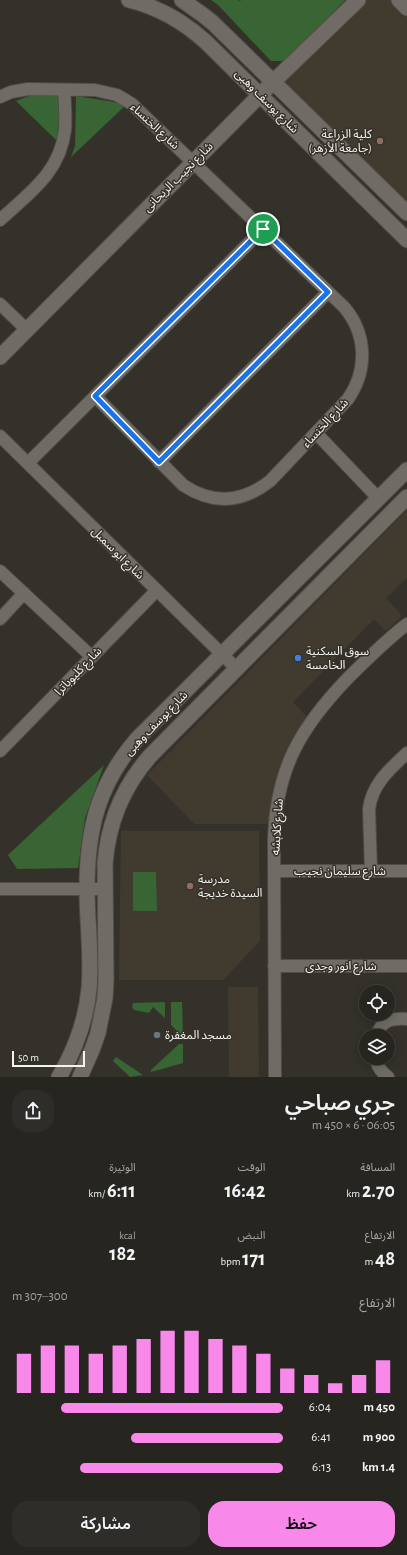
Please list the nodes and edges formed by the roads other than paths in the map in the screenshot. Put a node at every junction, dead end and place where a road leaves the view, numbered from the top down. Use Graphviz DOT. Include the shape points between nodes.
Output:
graph roads {
  1 [pos="129,0"];
  2 [pos="182,0"];
  3 [pos="358,0"];
  4 [pos="399,0"];
  5 [pos="407,8"];
  6 [pos="273,82"];
  7 [pos="64,90"];
  8 [pos="260,95"];
  9 [pos="0,97"];
  10 [pos="193,162"];
  11 [pos="407,213"];
  12 [pos="0,220"];
  13 [pos="263,229"];
  14 [pos="407,240"];
  15 [pos="328,292"];
  16 [pos="0,304"];
  17 [pos="26,330"];
  18 [pos="0,356"];
  19 [pos="95,396"];
  20 [pos="316,433"];
  21 [pos="0,436"];
  22 [pos="159,462"];
  23 [pos="28,463"];
  24 [pos="407,470"];
  25 [pos="407,497"];
  26 [pos="379,499"];
  27 [pos="0,571"];
  28 [pos="157,590"];
  29 [pos="24,593"];
  30 [pos="0,619"];
  31 [pos="407,624"];
  32 [pos="223,655"];
  33 [pos="92,657"];
  34 [pos="237,669"];
  35 [pos="0,751"];
  36 [pos="407,753"];
  37 [pos="274,871"];
  38 [pos="371,871"];
  39 [pos="407,871"];
  40 [pos="0,889"];
  41 [pos="87,889"];
  42 [pos="105,889"];
  43 [pos="274,966"];
  44 [pos="407,966"];
  45 [pos="407,1019"];
  46 [pos="379,1029"];
  47 [pos="378,1065"];
  48 [pos="59,1077"];
  49 [pos="80,1077"];
  50 [pos="275,1077"];
  51 [pos="388,1077"];
  1 -- 8 [label="street, شارع يوسف وهبى" via="162,12 185,25"];
  2 -- 6 [label="street, شارع يوسف وهبى" via="203,15"];
  3 -- 6 [label="street, شارع نجيب الريحانى"];
  4 -- 5 [label="street"];
  6 -- 8 [label="street, شارع نجيب الريحانى"];
  6 -- 11 [label="street, شارع يوسف وهبى"];
  7 -- 9 [label="street, شارع الخنساء" via="20,90"];
  7 -- 10 [label="street, شارع الخنساء" via="102,91 125,99 139,109"];
  7 -- 12 [label="street" via="65,131 57,160 52,170"];
  8 -- 10 [label="street, شارع نجيب الريحانى"];
  8 -- 14 [label="street, شارع يوسف وهبى"];
  10 -- 13 [label="street, شارع الخنساء"];
  10 -- 17 [label="street, شارع نجيب الريحانى"];
  13 -- 15 [label="street, شارع الخنساء"];
  13 -- 19 [label="street"];
  15 -- 20 [label="street, شارع الخنساء" via="349,313 357,326 363,362 354,391"];
  15 -- 22 [label="street"];
  16 -- 17 [label="street"];
  17 -- 18 [label="street, شارع نجيب الريحانى"];
  19 -- 22 [label="street, شارع الخنساء"];
  19 -- 23 [label="street"];
  20 -- 22 [label="street, شارع الخنساء" via="270,481 256,491 240,497 220,499 201,495 184,485"];
  20 -- 26 [label="street"];
  21 -- 23 [label="street, شارع ابو سمبل"];
  23 -- 28 [label="street, شارع ابو سمبل"];
  24 -- 26 [label="street, شارع يوسف وهبى"];
  25 -- 34 [label="street, شارع يوسف وهبى"];
  26 -- 32 [label="street, شارع يوسف وهبى"];
  27 -- 29 [label="street"];
  28 -- 32 [label="street, شارع ابو سمبل"];
  28 -- 33 [label="street, شارع كليوباترا"];
  29 -- 30 [label="street"];
  29 -- 33 [label="street"];
  31 -- 37 [label="street, شارع كلابشه" via="373,653 326,701 300,739 287,766 276,809"];
  32 -- 34 [label="street, شارع ابو سمبل"];
  32 -- 41 [label="street, شارع يوسف وهبى" via="138,738 114,771 100,798 91,830"];
  33 -- 35 [label="street, شارع كليوباترا"];
  34 -- 42 [label="street, شارع يوسف وهبى" via="150,756 126,788 109,833"];
  36 -- 38 [label="street" via="382,778 372,793 369,809"];
  37 -- 38 [label="street, شارع سليمان نجيب"];
  37 -- 43 [label="street, شارع كلابشه"];
  38 -- 39 [label="street, شارع سليمان نجيب"];
  40 -- 41 [label="street"];
  41 -- 42 [label="street"];
  41 -- 48 [label="street, شارع يوسف وهبى" via="90,973 87,1006 78,1038"];
  42 -- 49 [label="street, شارع يوسف وهبى" via="105,998 98,1033"];
  43 -- 44 [label="street, شارع انور وجدى"];
  43 -- 50 [label="street, شارع كلابشه"];
  45 -- 46 [label="street" via="391,1019 384,1022"];
  47 -- 51 [label="street"];
}
